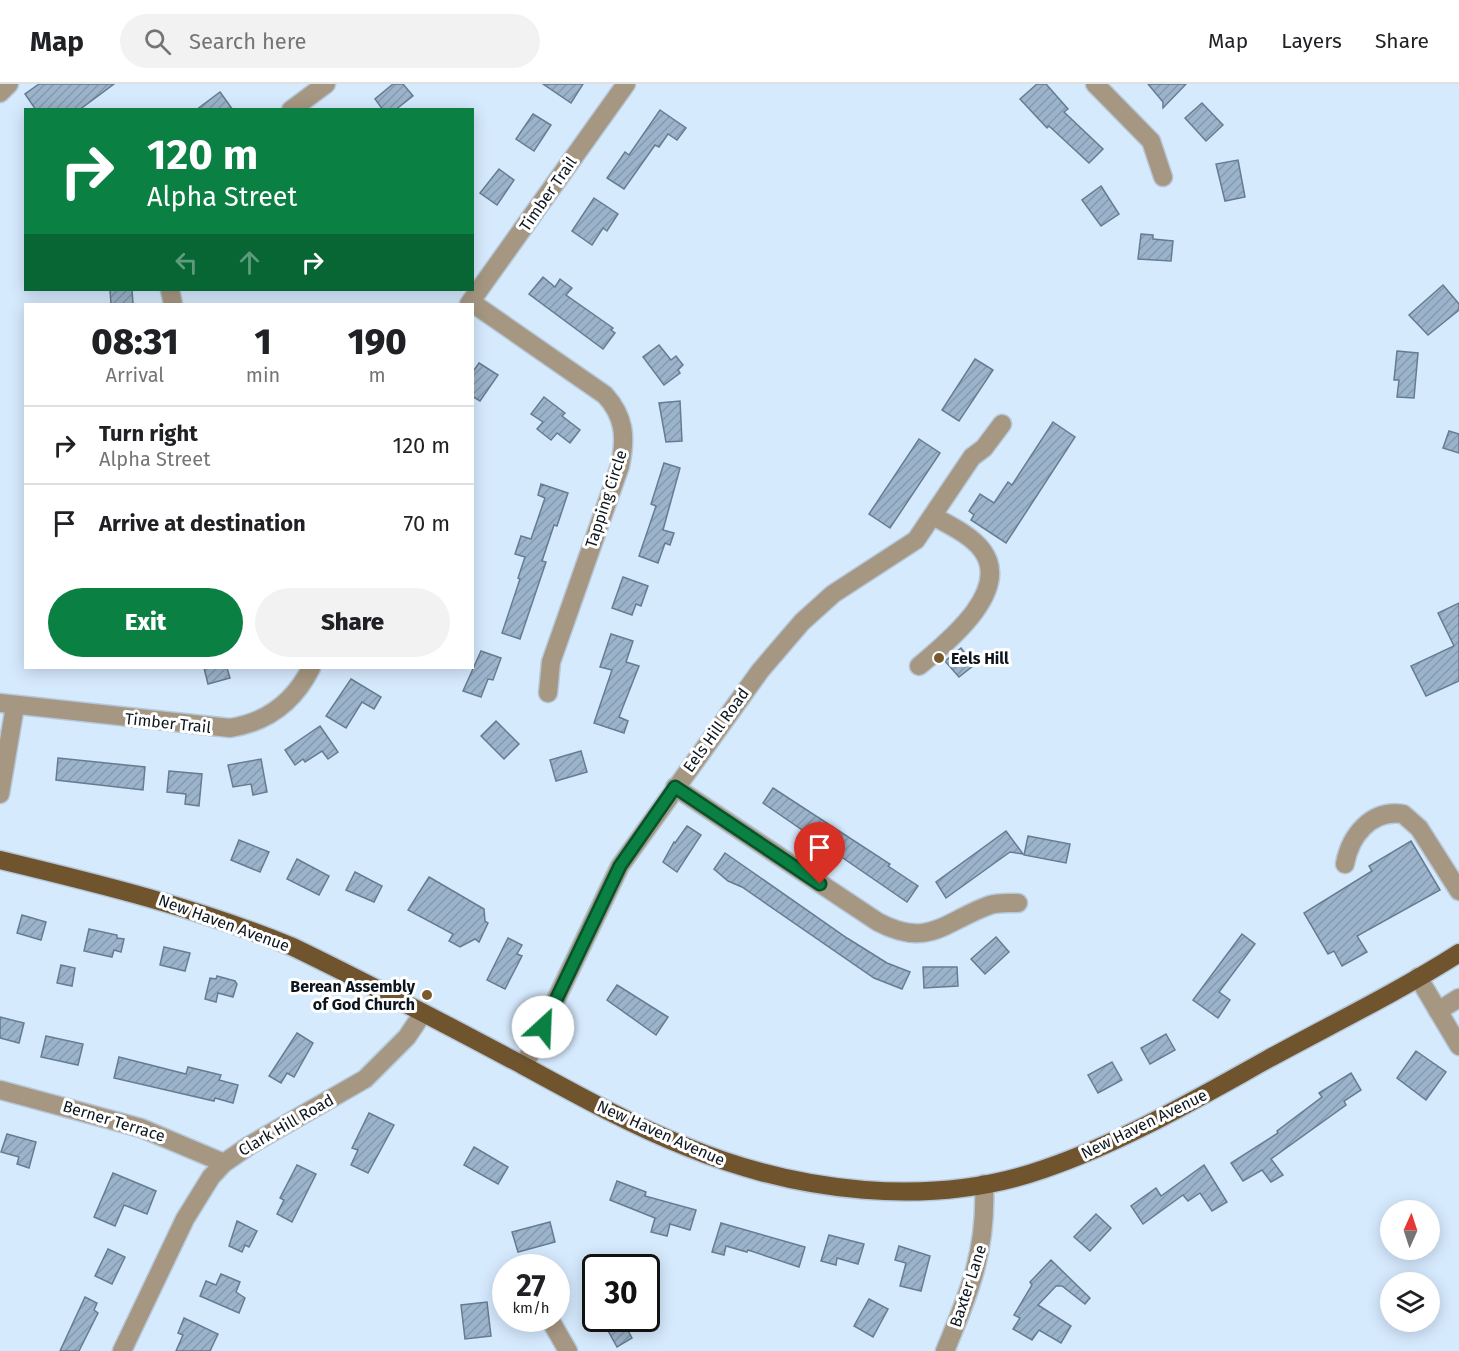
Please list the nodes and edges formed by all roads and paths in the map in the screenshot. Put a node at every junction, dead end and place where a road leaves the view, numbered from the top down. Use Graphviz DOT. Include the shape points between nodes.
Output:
graph roads {
  1 [pos="9,84"];
  2 [pos="326,84"];
  3 [pos="626,84"];
  4 [pos="1095,84"];
  5 [pos="0,93"];
  6 [pos="294,108"];
  7 [pos="1163,177"];
  8 [pos="470,303"];
  9 [pos="474,306"];
  10 [pos="1002,424"];
  11 [pos="933,516"];
  12 [pos="919,666"];
  13 [pos="311,669"];
  14 [pos="548,693"];
  15 [pos="7,705"];
  16 [pos="675,787"];
  17 [pos="0,794"];
  18 [pos="0,860"];
  19 [pos="1345,864"];
  20 [pos="1459,891"];
  21 [pos="1018,903"];
  22 [pos="1459,953"];
  23 [pos="1418,977"];
  24 [pos="1459,998"];
  25 [pos="1438,1011"];
  26 [pos="423,1013"];
  27 [pos="1459,1046"];
  28 [pos="524,1066"];
  29 [pos="0,1090"];
  30 [pos="224,1163"];
  31 [pos="984,1184"];
  32 [pos="557,1332"];
  33 [pos="122,1351"];
  34 [pos="568,1351"];
  35 [pos="945,1351"];
  1 -- 5 [label="street"];
  2 -- 6 [label="street"];
  3 -- 8 [label="street, Timber Trail"];
  4 -- 7 [label="street" via="1151,141"];
  9 -- 14 [label="street, Tapping Circle" via="605,395 620,414 623,425 620,466 550,662"];
  10 -- 11 [label="street, Eels Hill Road" via="972,457"];
  11 -- 12 [label="street" via="982,550 988,563 988,582 982,600 963,628"];
  11 -- 16 [label="street, Eels Hill Road" via="916,540 833,594 802,622 759,670"];
  13 -- 15 [label="street, Timber Trail" via="297,693 275,712 254,723 230,728"];
  15 -- 17 [label="street"];
  16 -- 21 [label="street" via="878,922 900,932 931,933 992,904"];
  16 -- 28 [label="street, Eels Hill Road" via="620,866"];
  18 -- 26 [label="main road, New Haven Avenue" via="145,895 247,928"];
  19 -- 20 [label="street" via="1360,829 1384,814 1403,814 1419,828"];
  22 -- 23 [label="main road, New Haven Avenue"];
  23 -- 25 [label="street"];
  23 -- 31 [label="main road, New Haven Avenue" via="1117,1139 1044,1170"];
  24 -- 25 [label="street"];
  25 -- 27 [label="street"];
  26 -- 28 [label="main road, New Haven Avenue"];
  26 -- 30 [label="street, Clark Hill Road" via="407,1037 365,1079"];
  28 -- 31 [label="main road, New Haven Avenue" via="666,1138 763,1173 868,1189 925,1190"];
  29 -- 30 [label="street, Berner Terrace" via="141,1128"];
  30 -- 33 [label="street, Clark Hill Road" via="198,1195"];
  31 -- 35 [label="street, Baxter Lane" via="982,1248"];
  32 -- 34 [label="street"];
}
